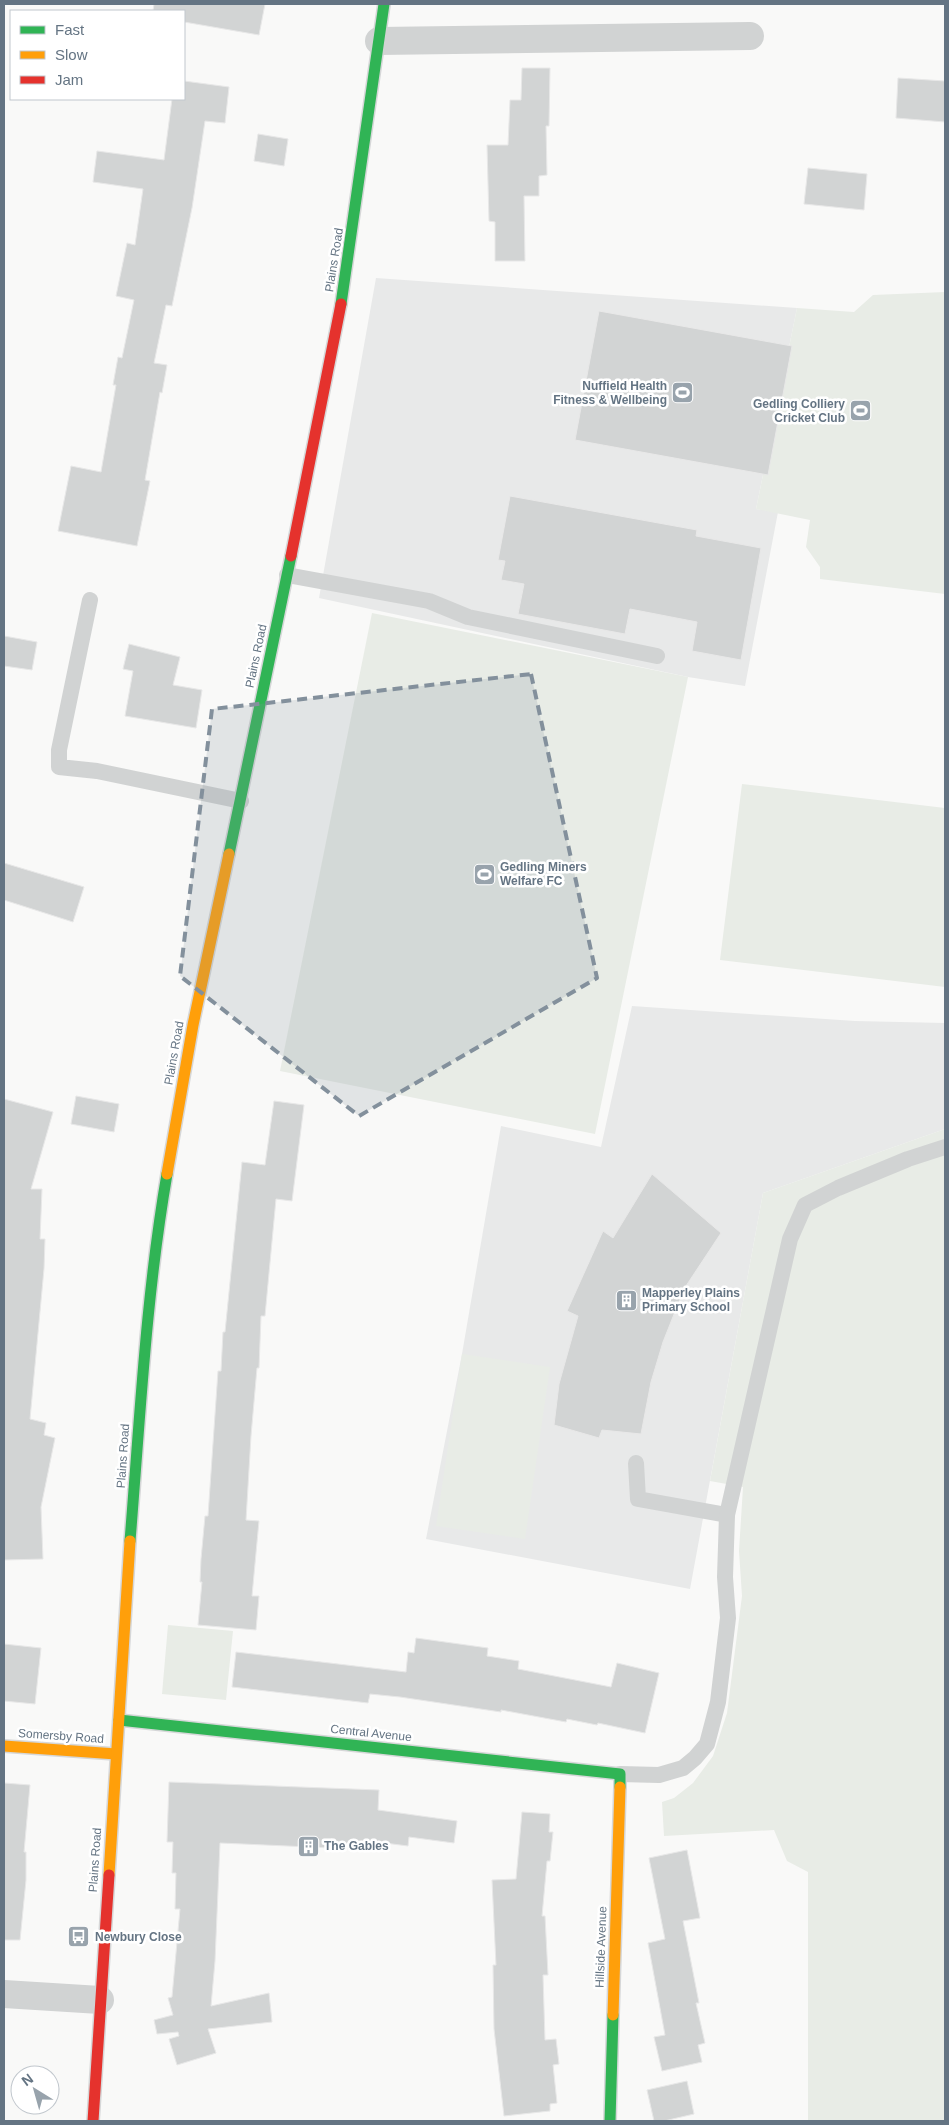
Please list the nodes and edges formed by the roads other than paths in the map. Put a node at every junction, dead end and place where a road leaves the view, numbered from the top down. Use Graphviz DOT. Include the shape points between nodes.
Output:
graph roads {
  1 [pos="384,4"];
  2 [pos="750,36"];
  3 [pos="379,41"];
  4 [pos="287,575"];
  5 [pos="90,600"];
  6 [pos="657,656"];
  7 [pos="241,801"];
  8 [pos="945,1147"];
  9 [pos="636,1462"];
  10 [pos="727,1514"];
  11 [pos="118,1720"];
  12 [pos="4,1746"];
  13 [pos="116,1754"];
  14 [pos="620,1774"];
  15 [pos="4,1994"];
  16 [pos="100,2000"];
  17 [pos="93,2121"];
  18 [pos="610,2121"];
  1 -- 3 [label="main road, Plains Road"];
  2 -- 3 [label="street"];
  3 -- 4 [label="main road, Plains Road" via="347,267"];
  4 -- 6 [label="lane" via="429,601 468,617"];
  4 -- 7 [label="main road, Plains Road"];
  5 -- 7 [label="lane" via="58,767 97,771"];
  7 -- 11 [label="main road, Plains Road" via="193,1026 157,1234"];
  8 -- 10 [label="lane" via="838,1188 805,1205 790,1239"];
  9 -- 10 [label="lane" via="638,1499"];
  10 -- 14 [label="lane" via="724,1577 728,1618 718,1702 707,1744 683,1768 659,1775"];
  11 -- 13 [label="main road, Plains Road"];
  11 -- 14 [label="main road, Central Avenue"];
  12 -- 13 [label="main road, Somersby Road"];
  13 -- 16 [label="main road, Plains Road"];
  14 -- 18 [label="main road, Hillside Avenue"];
  15 -- 16 [label="street"];
  16 -- 17 [label="main road, Plains Road"];
}
